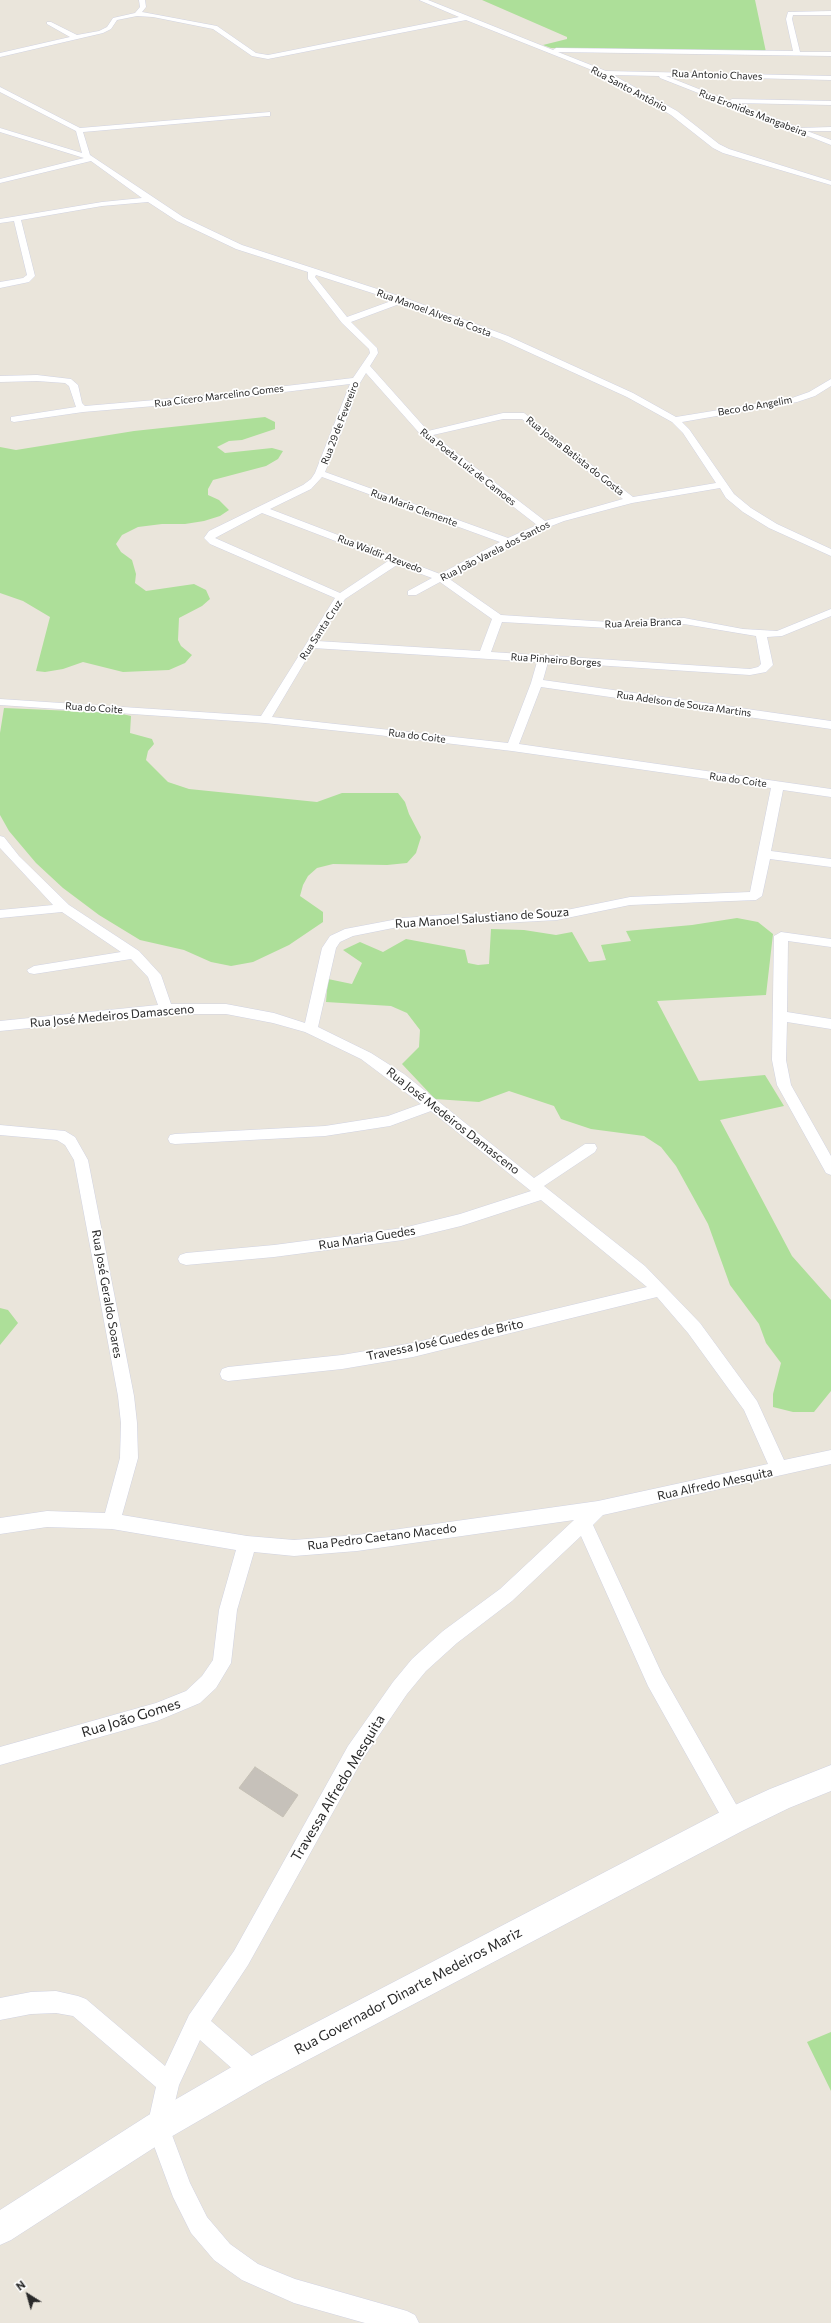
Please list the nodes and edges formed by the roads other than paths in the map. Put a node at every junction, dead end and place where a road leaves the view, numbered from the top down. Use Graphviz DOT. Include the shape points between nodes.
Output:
graph roads {
  1 [pos="142,0"];
  2 [pos="422,0"];
  3 [pos="831,13"];
  4 [pos="137,14"];
  5 [pos="465,18"];
  6 [pos="49,23"];
  7 [pos="77,38"];
  8 [pos="545,50"];
  9 [pos="797,54"];
  10 [pos="831,54"];
  11 [pos="0,55"];
  12 [pos="604,73"];
  13 [pos="652,74"];
  14 [pos="831,78"];
  15 [pos="0,89"];
  16 [pos="724,101"];
  17 [pos="831,103"];
  18 [pos="268,114"];
  19 [pos="794,129"];
  20 [pos="831,129"];
  21 [pos="0,130"];
  22 [pos="78,130"];
  23 [pos="831,143"];
  24 [pos="89,157"];
  25 [pos="0,181"];
  26 [pos="831,183"];
  27 [pos="149,200"];
  28 [pos="17,218"];
  29 [pos="0,221"];
  30 [pos="312,272"];
  31 [pos="0,284"];
  32 [pos="402,300"];
  33 [pos="345,321"];
  34 [pos="366,367"];
  35 [pos="0,379"];
  36 [pos="355,381"];
  37 [pos="831,382"];
  38 [pos="83,410"];
  39 [pos="14,419"];
  40 [pos="675,420"];
  41 [pos="425,434"];
  42 [pos="320,473"];
  43 [pos="722,486"];
  44 [pos="631,500"];
  45 [pos="261,509"];
  46 [pos="544,525"];
  47 [pos="509,542"];
  48 [pos="831,553"];
  49 [pos="398,560"];
  50 [pos="441,578"];
  51 [pos="412,593"];
  52 [pos="341,597"];
  53 [pos="831,612"];
  54 [pos="498,618"];
  55 [pos="761,633"];
  56 [pos="310,644"];
  57 [pos="484,655"];
  58 [pos="543,658"];
  59 [pos="537,683"];
  60 [pos="0,702"];
  61 [pos="266,720"];
  62 [pos="831,725"];
  63 [pos="512,747"];
  64 [pos="778,786"];
  65 [pos="831,793"];
  66 [pos="0,840"];
  67 [pos="764,854"];
  68 [pos="831,864"];
  69 [pos="64,908"];
  70 [pos="0,914"];
  71 [pos="831,943"];
  72 [pos="134,954"];
  73 [pos="34,970"];
  74 [pos="166,1009"];
  75 [pos="781,1016"];
  76 [pos="831,1024"];
  77 [pos="0,1026"];
  78 [pos="310,1029"];
  79 [pos="433,1105"];
  80 [pos="0,1130"];
  81 [pos="175,1139"];
  82 [pos="590,1148"];
  83 [pos="831,1169"];
  84 [pos="538,1189"];
  85 [pos="186,1259"];
  86 [pos="660,1290"];
  87 [pos="228,1374"];
  88 [pos="831,1457"];
  89 [pos="780,1470"];
  90 [pos="598,1509"];
  91 [pos="112,1521"];
  92 [pos="584,1524"];
  93 [pos="0,1526"];
  94 [pos="247,1544"];
  95 [pos="0,1756"];
  96 [pos="831,1778"];
  97 [pos="734,1820"];
  98 [pos="0,2009"];
  99 [pos="197,2023"];
  100 [pos="253,2072"];
  101 [pos="168,2083"];
  102 [pos="158,2127"];
  103 [pos="0,2229"];
  104 [pos="407,2323"];
  1 -- 4 [label="street" via="142,10"];
  2 -- 5 [label="street, Rua Santo Antônio"];
  3 -- 9 [label="street" via="790,12 789,19"];
  4 -- 5 [label="street" via="215,27 254,55 265,57"];
  4 -- 7 [label="street" via="115,19 103,32"];
  5 -- 8 [label="street, Rua Santo Antônio"];
  6 -- 7 [label="street"];
  7 -- 11 [label="street"];
  8 -- 9 [label="street"];
  8 -- 12 [label="street, Rua Santo Antônio"];
  9 -- 10 [label="street"];
  12 -- 13 [label="street, Rua Antonio Chaves"];
  12 -- 26 [label="street, Rua Santo Antônio" via="674,113 726,151"];
  13 -- 14 [label="street, Rua Antonio Chaves"];
  13 -- 16 [label="street, Rua Eronides Mangabeira"];
  15 -- 22 [label="street"];
  16 -- 17 [label="street"];
  16 -- 19 [label="street, Rua Eronides Mangabeira"];
  18 -- 22 [label="street"];
  19 -- 20 [label="street"];
  19 -- 23 [label="street, Rua Eronides Mangabeira"];
  21 -- 24 [label="street, Rua Manoel Alves da Costa"];
  22 -- 24 [label="street"];
  24 -- 25 [label="street"];
  24 -- 27 [label="street, Rua Manoel Alves da Costa"];
  27 -- 28 [label="street" via="102,204"];
  27 -- 30 [label="street, Rua Manoel Alves da Costa" via="215,236"];
  28 -- 29 [label="street"];
  28 -- 31 [label="street" via="31,269 30,278"];
  30 -- 32 [label="street, Rua Manoel Alves da Costa"];
  30 -- 33 [label="street, Rua 29 de Fevereiro" via="310,277"];
  32 -- 33 [label="street"];
  32 -- 40 [label="street, Rua Manoel Alves da Costa" via="505,338 630,395"];
  33 -- 34 [label="street, Rua 29 de Fevereiro" via="373,348 374,353"];
  34 -- 36 [label="street, Rua 29 de Fevereiro"];
  34 -- 41 [label="street, Rua Poeta Luiz de Camoes"];
  35 -- 38 [label="street" via="68,381 73,385 78,404"];
  36 -- 38 [label="street, Rua Cícero Marcelino Gomes"];
  36 -- 42 [label="street, Rua 29 de Fevereiro"];
  37 -- 40 [label="street, Beco do Angelim" via="812,394 794,400"];
  38 -- 39 [label="street, Rua Cícero Marcelino Gomes"];
  40 -- 43 [label="street, Rua Manoel Alves da Costa" via="686,431"];
  41 -- 44 [label="street, Rua Joana Batista do Gosta" via="503,416 524,416"];
  41 -- 46 [label="street, Rua Poeta Luiz de Camoes"];
  42 -- 45 [label="street, Rua 29 de Fevereiro" via="307,487"];
  42 -- 47 [label="street, Rua Maria Clemente"];
  43 -- 44 [label="street, Rua João Varela dos Santos"];
  43 -- 48 [label="street, Rua Manoel Alves da Costa" via="747,510 780,530"];
  44 -- 46 [label="street, Rua João Varela dos Santos"];
  45 -- 49 [label="street, Rua Waldir Azevedo"];
  45 -- 52 [label="street, Rua 29 de Fevereiro" via="213,532 209,538"];
  46 -- 47 [label="street, Rua João Varela dos Santos"];
  47 -- 50 [label="street, Rua João Varela dos Santos"];
  49 -- 50 [label="street, Rua Waldir Azevedo"];
  49 -- 52 [label="street, Rua Santa Cruz"];
  50 -- 51 [label="street, Rua João Varela dos Santos"];
  50 -- 54 [label="street, Rua Waldir Azevedo"];
  52 -- 56 [label="street, Rua Santa Cruz"];
  53 -- 55 [label="street, Rua Areia Branca" via="788,631"];
  54 -- 55 [label="street, Rua Areia Branca" via="609,624 684,621"];
  54 -- 57 [label="street"];
  55 -- 58 [label="street, Rua Pinheiro Borges" via="767,665 762,670 750,672"];
  56 -- 57 [label="street, Rua Pinheiro Borges"];
  56 -- 61 [label="street, Rua Santa Cruz"];
  57 -- 58 [label="street, Rua Pinheiro Borges"];
  58 -- 59 [label="street"];
  59 -- 62 [label="street, Rua Adelson de Souza Martins"];
  59 -- 63 [label="street"];
  60 -- 61 [label="street, Rua do Coite"];
  61 -- 63 [label="street, Rua do Coite"];
  63 -- 64 [label="street, Rua do Coite"];
  64 -- 65 [label="street, Rua do Coite"];
  64 -- 67 [label="street, Rua Manoel Salustiano de Souza"];
  66 -- 69 [label="street"];
  67 -- 68 [label="street"];
  67 -- 78 [label="street, Rua Manoel Salustiano de Souza" via="756,896 630,901 557,916 403,922 341,936 335,939 329,948"];
  69 -- 70 [label="street"];
  69 -- 72 [label="street"];
  71 -- 75 [label="street" via="781,936"];
  72 -- 73 [label="street"];
  72 -- 74 [label="street" via="154,975"];
  74 -- 77 [label="street, Rua José Medeiros Damasceno"];
  74 -- 78 [label="street, Rua José Medeiros Damasceno" via="226,1008"];
  75 -- 76 [label="street"];
  75 -- 83 [label="street" via="779,1060 784,1085"];
  78 -- 79 [label="street, Rua José Medeiros Damasceno" via="366,1056"];
  79 -- 81 [label="street" via="390,1121 325,1132"];
  79 -- 84 [label="street, Rua José Medeiros Damasceno"];
  80 -- 91 [label="street, Rua José Geraldo Soares" via="60,1135 70,1140 82,1160 125,1389 129,1423 129,1458"];
  82 -- 84 [label="street, Rua Maria Guedes"];
  84 -- 85 [label="street, Rua Maria Guedes" via="461,1220 403,1234"];
  84 -- 86 [label="street, Rua José Medeiros Damasceno" via="639,1270"];
  86 -- 87 [label="street, Travessa José Guedes de Brito" via="414,1350 342,1362"];
  86 -- 89 [label="street, Rua José Medeiros Damasceno" via="694,1328 751,1406"];
  88 -- 89 [label="street, Rua Alfredo Mesquita"];
  89 -- 90 [label="street, Rua Alfredo Mesquita"];
  90 -- 92 [label="street, Travessa Alfredo Mesquita"];
  90 -- 94 [label="street, Rua Pedro Caetano Macedo" via="357,1543 294,1548"];
  91 -- 93 [label="street, Rua Pedro Caetano Macedo" via="47,1519"];
  91 -- 94 [label="street, Rua Pedro Caetano Macedo"];
  92 -- 97 [label="street" via="655,1680"];
  92 -- 99 [label="street, Travessa Alfredo Mesquita" via="506,1595 418,1665 400,1688 355,1753 241,1958"];
  94 -- 95 [label="street, Rua João Gomes" via="228,1610 222,1663 209,1682 193,1697 156,1712"];
  96 -- 97 [label="main road, Rua Governador Dinarte Medeiros Mariz"];
  97 -- 100 [label="main road, Rua Governador Dinarte Medeiros Mariz"];
  98 -- 101 [label="street" via="44,2002 78,2007"];
  99 -- 100 [label="street"];
  99 -- 101 [label="street, Travessa Alfredo Mesquita"];
  100 -- 102 [label="main road, Rua Governador Dinarte Medeiros Mariz"];
  101 -- 102 [label="street, Travessa Alfredo Mesquita"];
  102 -- 103 [label="main road, Rua Governador Dinarte Medeiros Mariz"];
  102 -- 104 [label="street" via="181,2189 195,2218 222,2252 250,2272 294,2291"];
}
